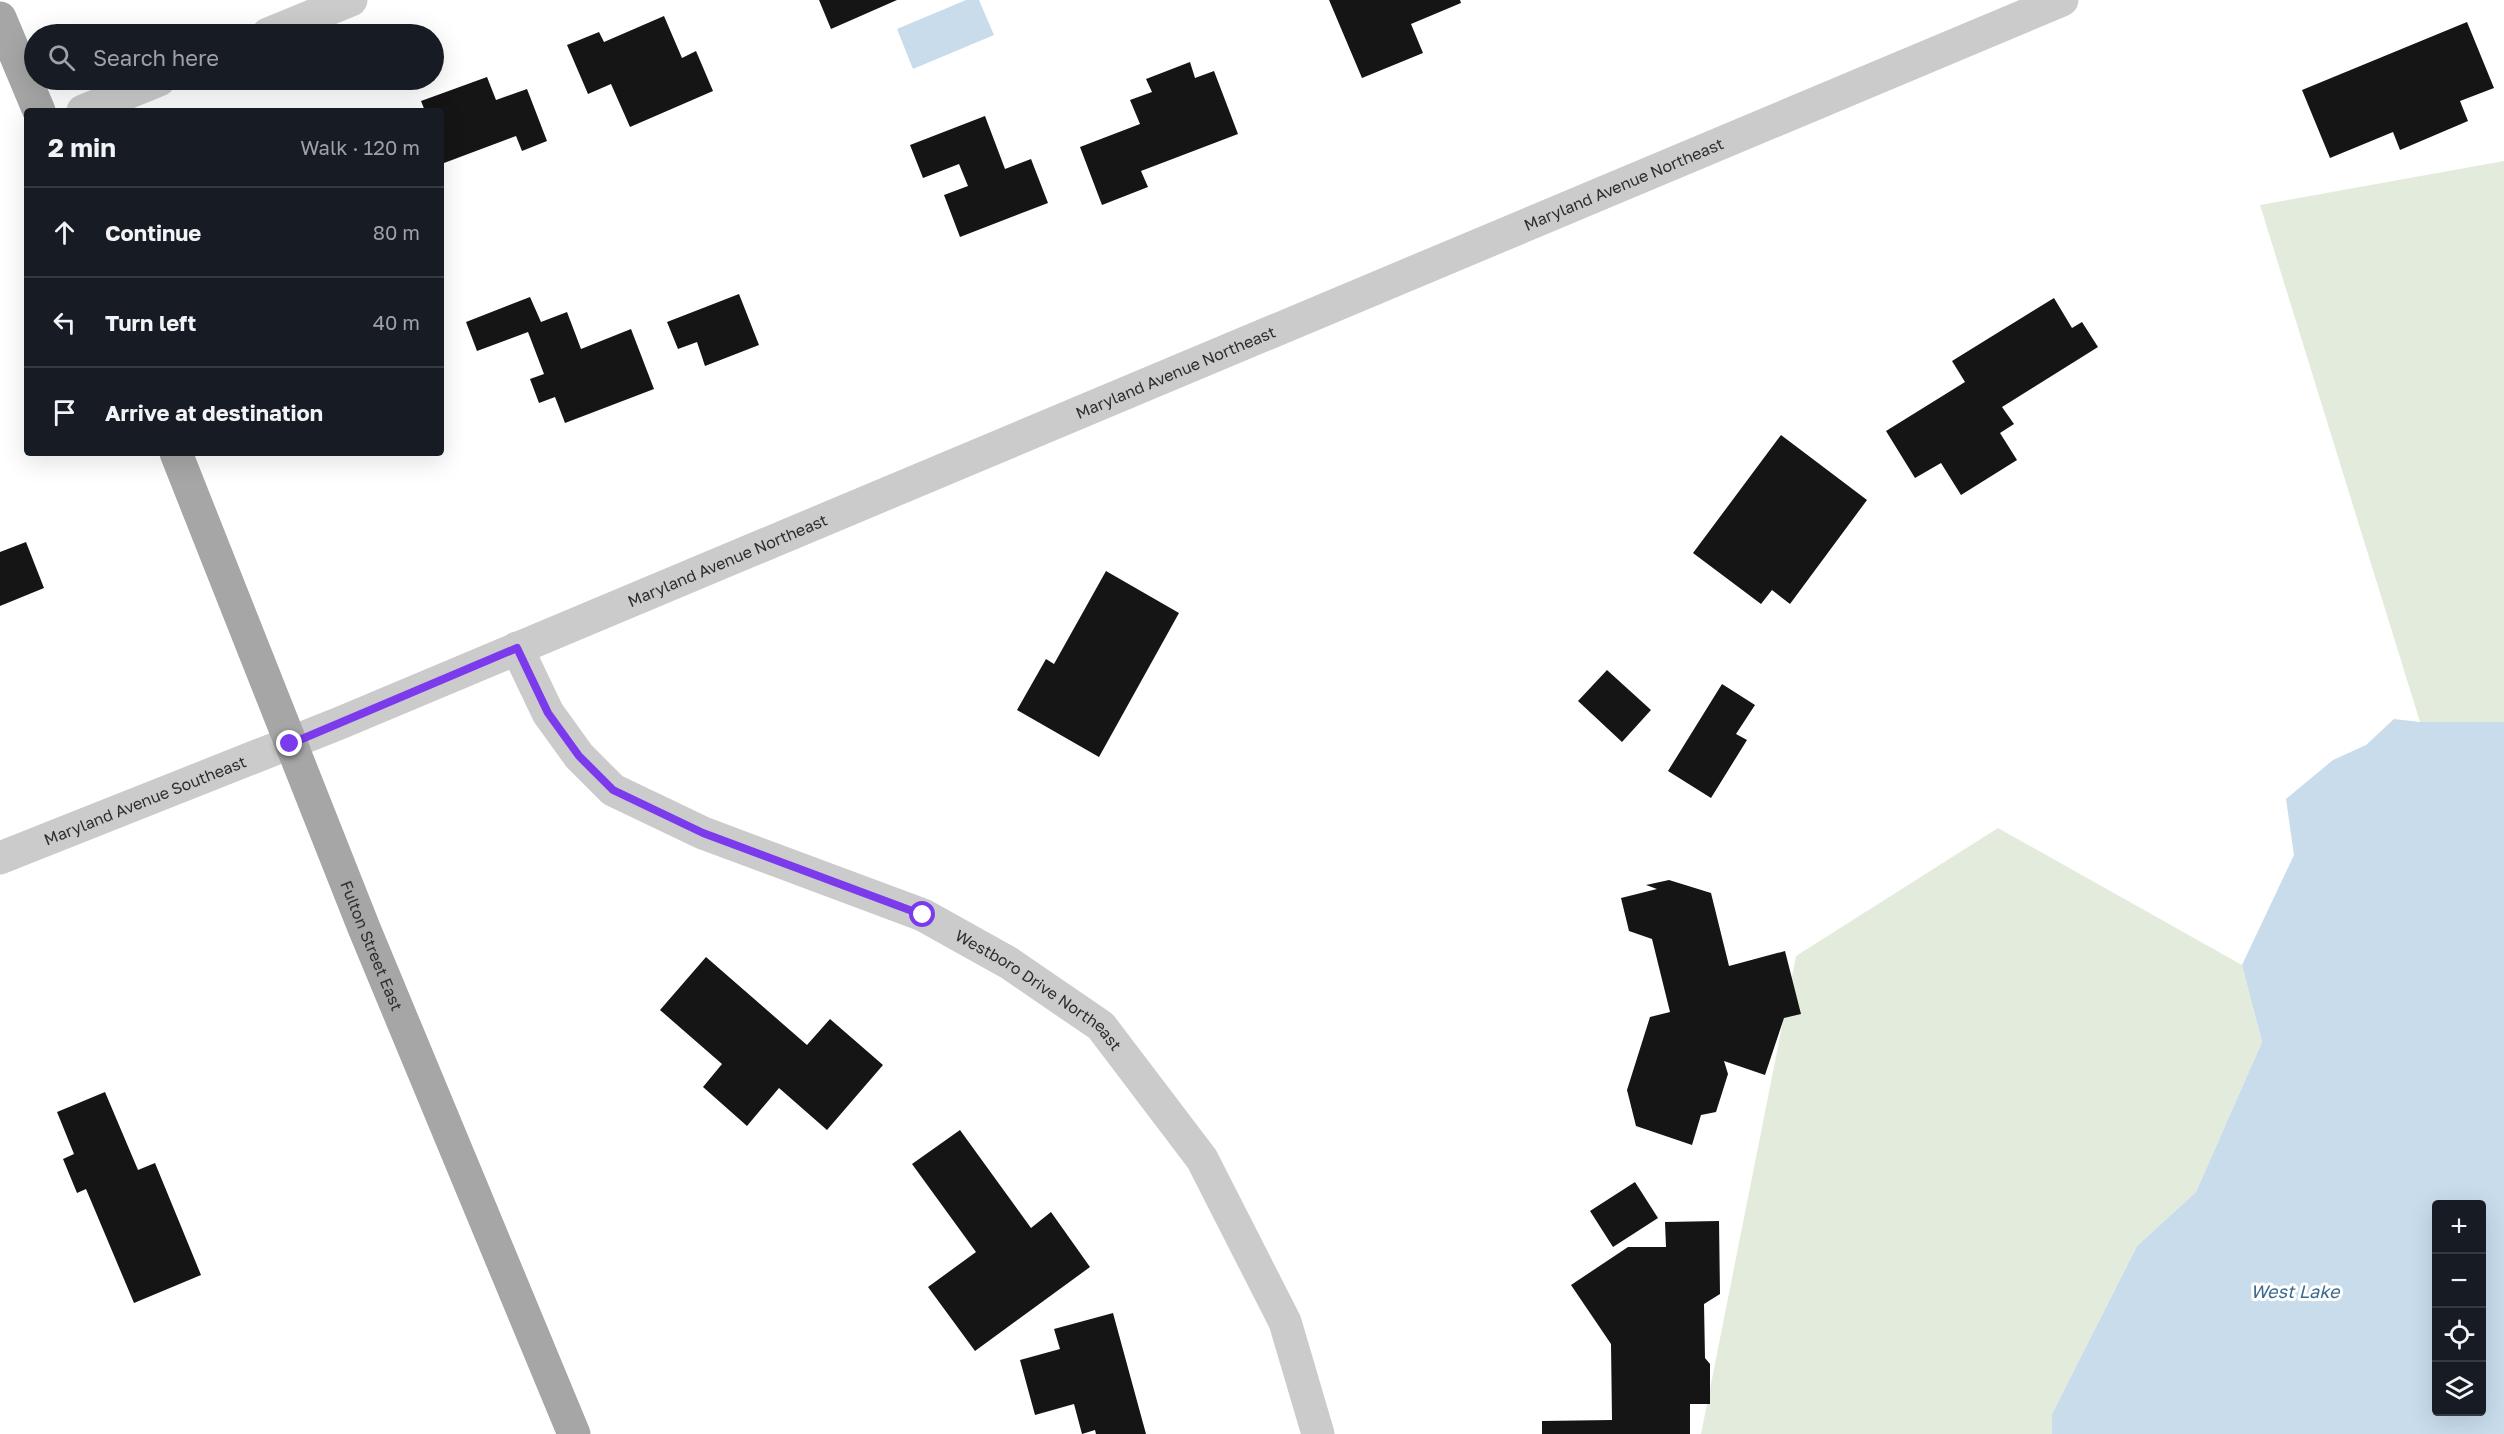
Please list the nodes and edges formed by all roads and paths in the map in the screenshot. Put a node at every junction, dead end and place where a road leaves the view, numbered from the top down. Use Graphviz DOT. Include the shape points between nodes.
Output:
graph roads {
  1 [pos="351,0"];
  2 [pos="2062,0"];
  3 [pos="0,18"];
  4 [pos="292,24"];
  5 [pos="24,75"];
  6 [pos="30,90"];
  7 [pos="134,90"];
  8 [pos="38,108"];
  9 [pos="90,108"];
  10 [pos="177,456"];
  11 [pos="517,648"];
  12 [pos="290,744"];
  13 [pos="0,858"];
  14 [pos="574,1434"];
  15 [pos="1318,1434"];
  1 -- 4 [label="street"];
  2 -- 11 [label="street, Maryland Avenue Northeast"];
  3 -- 5 [label="main road"];
  6 -- 8 [label="main road"];
  7 -- 9 [label="street"];
  10 -- 12 [label="main road, Fulton Street East"];
  11 -- 12 [label="street, Maryland Avenue Northeast"];
  11 -- 15 [label="street, Westboro Drive Northeast" via="548,713 579,756 613,790 703,833 923,915 1009,963 1101,1026 1202,1158 1285,1322"];
  12 -- 13 [label="street, Maryland Avenue Southeast"];
  12 -- 14 [label="main road, Fulton Street East"];
}
